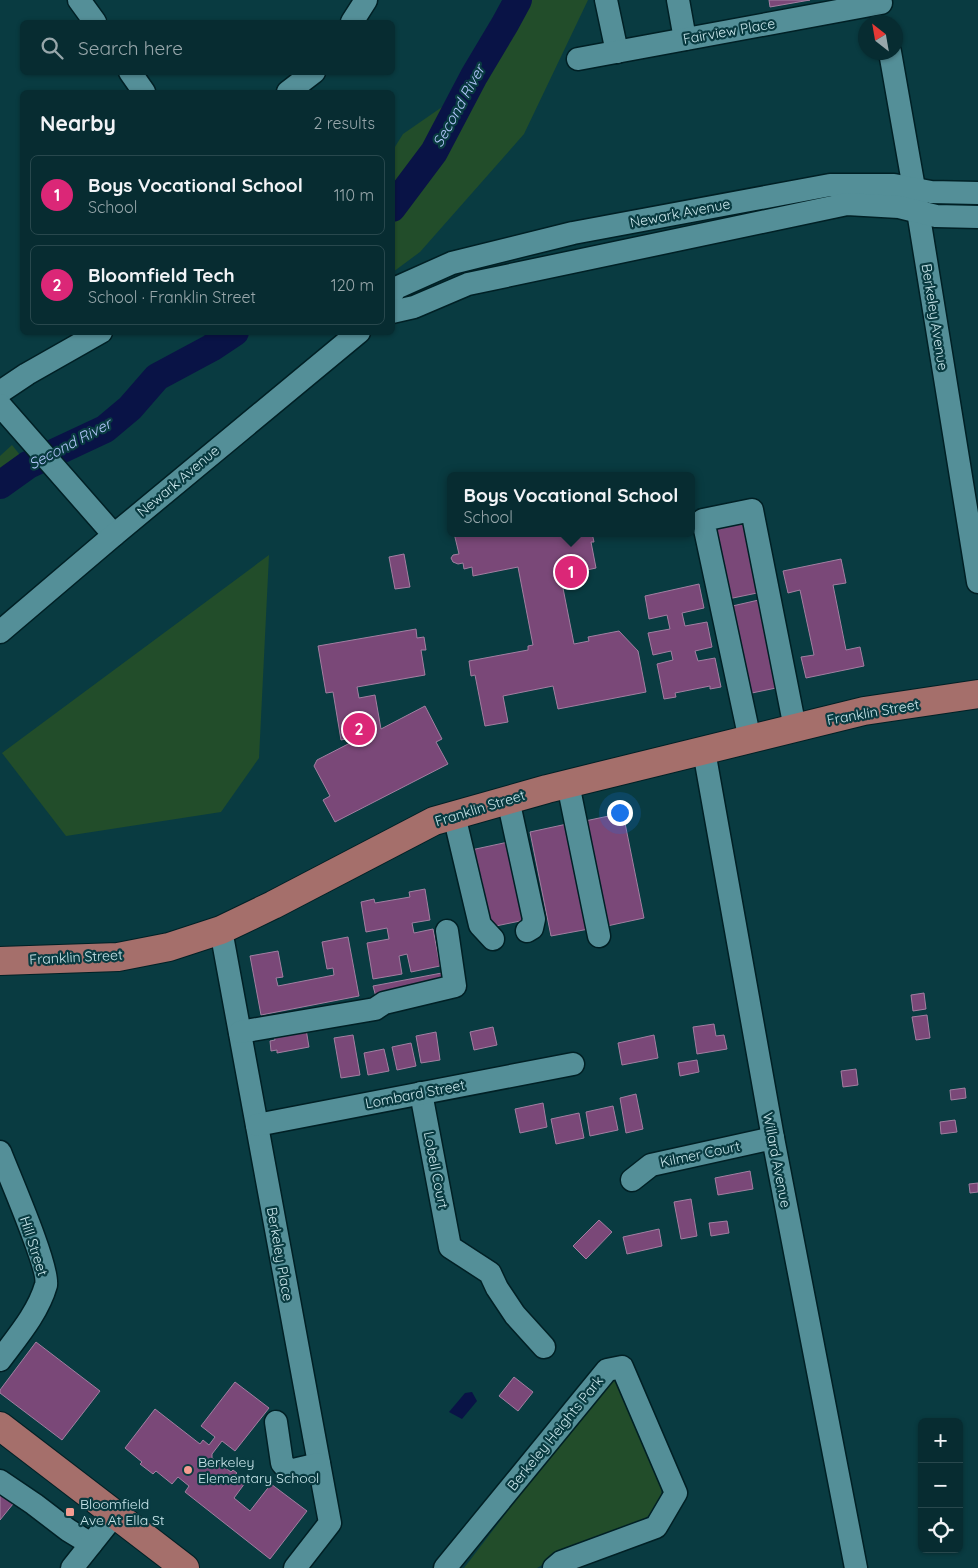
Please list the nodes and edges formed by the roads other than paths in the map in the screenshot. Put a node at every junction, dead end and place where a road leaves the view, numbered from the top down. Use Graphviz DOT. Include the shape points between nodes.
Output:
graph roads {
  1 [pos="79,0"];
  2 [pos="366,0"];
  3 [pos="606,0"];
  4 [pos="678,0"];
  5 [pos="882,9"];
  6 [pos="94,20"];
  7 [pos="353,20"];
  8 [pos="685,39"];
  9 [pos="617,52"];
  10 [pos="578,58"];
  11 [pos="891,60"];
  12 [pos="132,75"];
  13 [pos="310,75"];
  14 [pos="143,90"];
  15 [pos="291,90"];
  16 [pos="913,189"];
  17 [pos="978,193"];
  18 [pos="918,212"];
  19 [pos="978,217"];
  20 [pos="395,290"];
  21 [pos="395,311"];
  22 [pos="96,335"];
  23 [pos="355,335"];
  24 [pos="0,392"];
  25 [pos="0,405"];
  26 [pos="114,535"];
  27 [pos="978,582"];
  28 [pos="0,632"];
  29 [pos="978,694"];
  30 [pos="796,728"];
  31 [pos="750,740"];
  32 [pos="704,751"];
  33 [pos="568,784"];
  34 [pos="508,799"];
  35 [pos="454,815"];
  36 [pos="221,930"];
  37 [pos="446,931"];
  38 [pos="528,931"];
  39 [pos="599,936"];
  40 [pos="493,939"];
  41 [pos="0,961"];
  42 [pos="240,1032"];
  43 [pos="573,1064"];
  44 [pos="421,1093"];
  45 [pos="256,1125"];
  46 [pos="773,1138"];
  47 [pos="0,1152"];
  48 [pos="632,1180"];
  49 [pos="544,1347"];
  50 [pos="0,1360"];
  51 [pos="276,1422"];
  52 [pos="0,1426"];
  53 [pos="319,1464"];
  54 [pos="0,1481"];
  55 [pos="114,1514"];
  56 [pos="91,1544"];
  57 [pos="72,1568"];
  58 [pos="185,1568"];
  59 [pos="296,1568"];
  60 [pos="445,1568"];
  61 [pos="554,1568"];
  62 [pos="856,1568"];
  1 -- 6 [label="street"];
  2 -- 7 [label="street"];
  3 -- 9 [label="street"];
  4 -- 8 [label="street"];
  5 -- 8 [label="street, Fairview Place"];
  8 -- 9 [label="street, Fairview Place"];
  9 -- 10 [label="street, Fairview Place"];
  11 -- 16 [label="street, Berkeley Avenue"];
  12 -- 14 [label="street"];
  13 -- 15 [label="street"];
  16 -- 17 [label="street, Newark Avenue"];
  16 -- 18 [label="street, Berkeley Avenue"];
  16 -- 20 [label="street, Newark Avenue" via="894,184 830,185 573,233 452,263"];
  18 -- 19 [label="street, Newark Avenue"];
  18 -- 21 [label="street, Newark Avenue" via="847,204 468,284 414,307"];
  18 -- 27 [label="street, Berkeley Avenue"];
  22 -- 24 [label="street"];
  23 -- 26 [label="street, Newark Avenue"];
  25 -- 26 [label="street"];
  26 -- 28 [label="street, Newark Avenue"];
  29 -- 30 [label="main road, Franklin Street" via="864,711"];
  30 -- 31 [label="main road, Franklin Street"];
  30 -- 31 [label="street" via="752,510 703,520"];
  31 -- 32 [label="main road, Franklin Street"];
  32 -- 33 [label="main road, Franklin Street"];
  32 -- 46 [label="street, Willard Avenue"];
  33 -- 34 [label="main road, Franklin Street"];
  33 -- 39 [label="street"];
  34 -- 35 [label="main road, Franklin Street"];
  34 -- 38 [label="street" via="534,919"];
  35 -- 36 [label="main road, Franklin Street" via="434,821"];
  35 -- 40 [label="street" via="480,925"];
  36 -- 41 [label="main road, Franklin Street" via="168,947 118,957"];
  36 -- 42 [label="street, Berkeley Place"];
  37 -- 42 [label="street" via="455,986 384,1003 375,1009"];
  42 -- 45 [label="street, Berkeley Place"];
  43 -- 44 [label="street, Lombard Street"];
  44 -- 45 [label="street, Lombard Street"];
  44 -- 49 [label="street, Lobell Court" via="450,1247 490,1273 515,1315"];
  45 -- 53 [label="street, Berkeley Place"];
  46 -- 48 [label="street, Kilmer Court" via="650,1165"];
  46 -- 62 [label="street, Willard Avenue"];
  47 -- 50 [label="street, Hill Street" via="38,1249 46,1283 35,1311"];
  51 -- 53 [label="street" via="282,1463 289,1471"];
  52 -- 55 [label="main road"];
  53 -- 59 [label="street, Berkeley Place" via="330,1523"];
  54 -- 56 [label="street"];
  55 -- 56 [label="street"];
  55 -- 58 [label="main road"];
  56 -- 57 [label="street"];
  60 -- 61 [label="street, Berkeley Heights Park" via="607,1370 622,1367 676,1493 656,1528 561,1562"];
}
